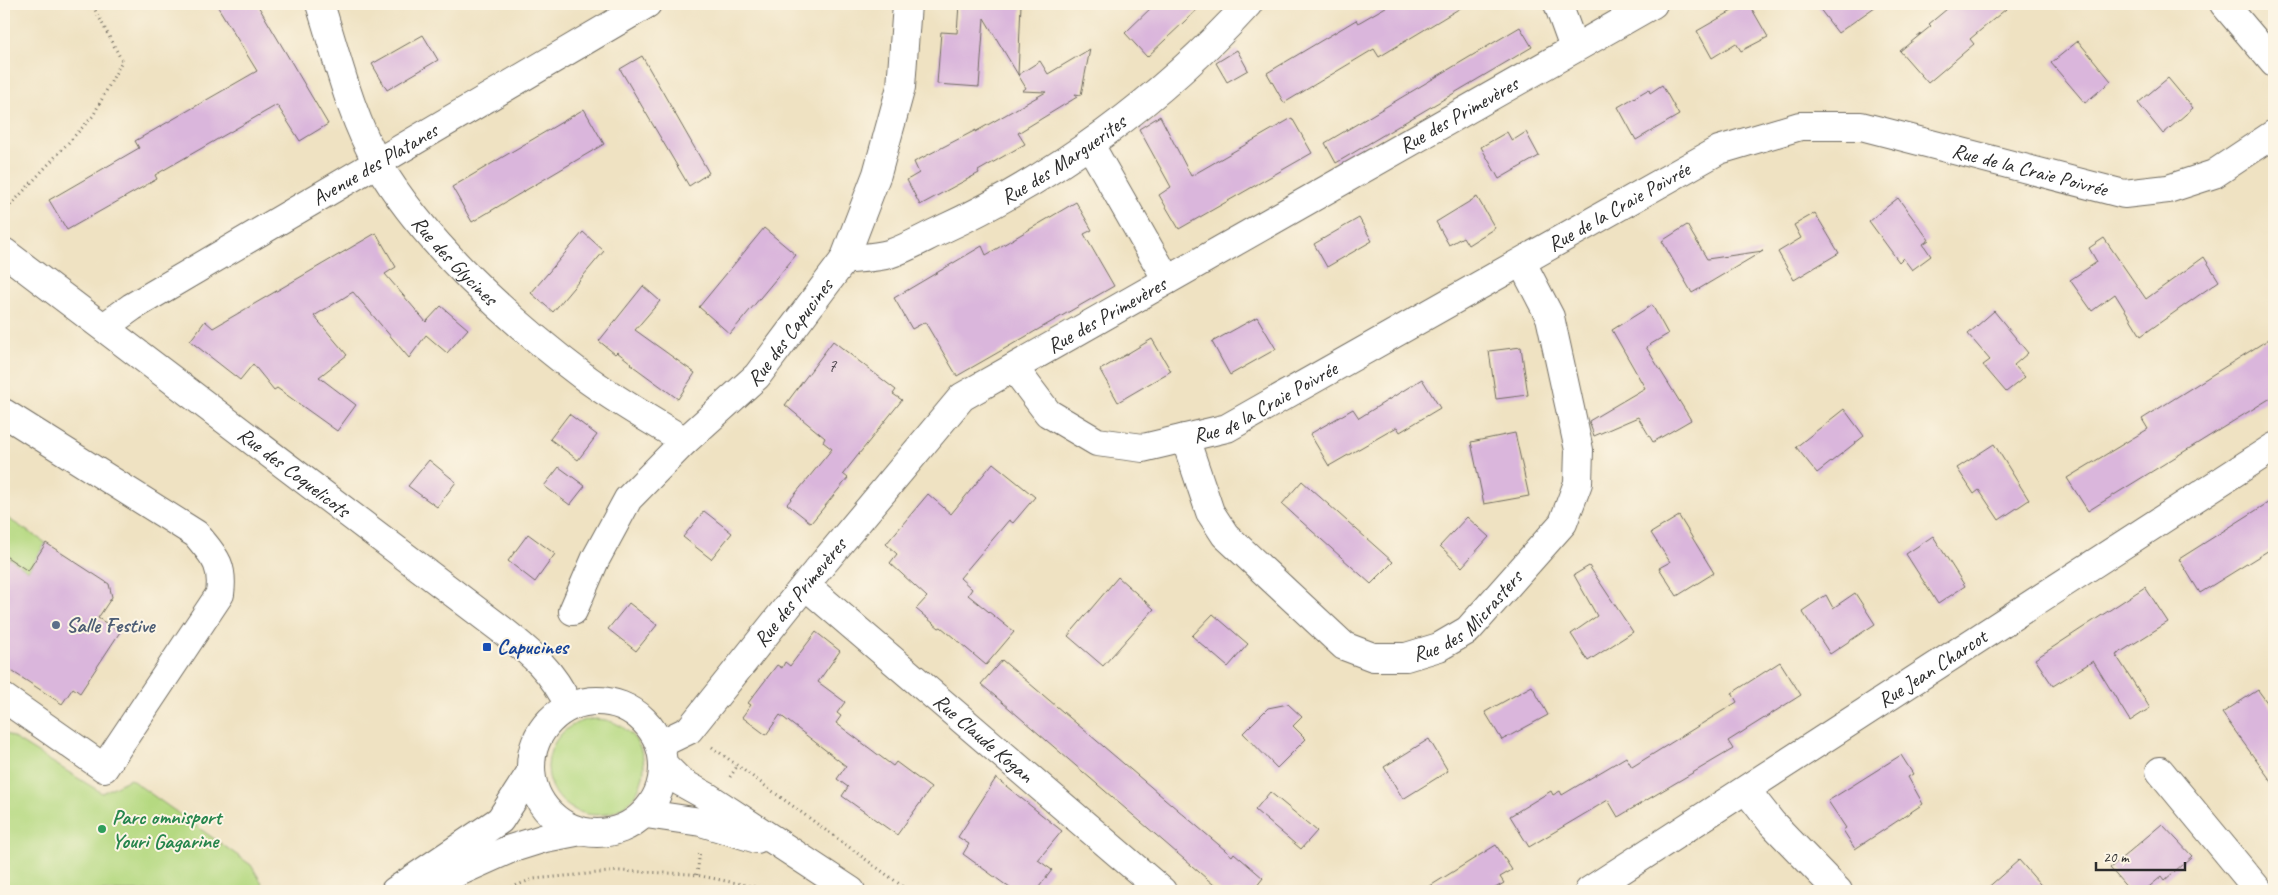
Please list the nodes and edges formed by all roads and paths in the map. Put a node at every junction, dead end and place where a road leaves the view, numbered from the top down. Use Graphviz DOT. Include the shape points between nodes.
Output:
graph roads {
  1 [pos="92,4"];
  2 [pos="320,4"];
  3 [pos="647,4"];
  4 [pos="907,4"];
  5 [pos="1248,4"];
  6 [pos="1558,4"];
  7 [pos="1653,4"];
  8 [pos="2224,4"];
  9 [pos="1574,48"];
  10 [pos="2274,63"];
  11 [pos="2274,134"];
  12 [pos="1090,145"];
  13 [pos="378,163"];
  14 [pos="7,209"];
  15 [pos="4,252"];
  16 [pos="844,260"];
  17 [pos="1522,263"];
  18 [pos="1167,280"];
  19 [pos="104,327"];
  20 [pos="1014,368"];
  21 [pos="4,413"];
  22 [pos="1185,438"];
  23 [pos="685,441"];
  24 [pos="2274,446"];
  25 [pos="805,585"];
  26 [pos="573,611"];
  27 [pos="4,698"];
  28 [pos="570,706"];
  29 [pos="689,730"];
  30 [pos="662,755"];
  31 [pos="2160,771"];
  32 [pos="531,772"];
  33 [pos="1746,790"];
  34 [pos="646,814"];
  35 [pos="581,832"];
  36 [pos="700,848"];
  37 [pos="787,848"];
  38 [pos="697,875"];
  39 [pos="395,891"];
  40 [pos="415,891"];
  41 [pos="502,891"];
  42 [pos="776,891"];
  43 [pos="851,891"];
  44 [pos="910,891"];
  45 [pos="1162,891"];
  46 [pos="1590,891"];
  47 [pos="1838,891"];
  48 [pos="2259,891"];
  1 -- 14 [label="path" via="122,61 93,116"];
  2 -- 13 [label="street, Rue des Glycines" via="357,117"];
  3 -- 13 [label="street, Avenue des Platanes"];
  4 -- 16 [label="street, Rue des Capucines" via="901,87 877,174"];
  5 -- 12 [label="street, Rue des Marguerites" via="1224,31 1167,83"];
  6 -- 9 [label="street"];
  7 -- 9 [label="street, Rue des Primevères"];
  8 -- 10 [label="street"];
  9 -- 18 [label="street, Rue des Primevères"];
  11 -- 17 [label="street, Rue de la Craie Poivrée" via="2214,174 2168,189 2124,194 1861,126 1800,126 1719,150"];
  12 -- 16 [label="street, Rue des Marguerites" via="972,216 888,254"];
  12 -- 18 [label="street"];
  13 -- 19 [label="street, Avenue des Platanes" via="132,307"];
  13 -- 23 [label="street, Rue des Glycines" via="403,200 458,266 517,321 583,376"];
  15 -- 19 [label="street, Rue des Coquelicots"];
  16 -- 23 [label="street, Rue des Capucines" via="757,376"];
  17 -- 22 [label="street, Rue de la Craie Poivrée" via="1227,428"];
  17 -- 22 [label="street, Rue des Micrasters" via="1550,317 1579,450 1578,483 1562,523 1468,630 1439,647 1406,657 1373,657 1344,646 1224,535 1210,512"];
  18 -- 20 [label="street, Rue des Primevères"];
  19 -- 28 [label="street, Rue des Coquelicots" via="540,661"];
  20 -- 22 [label="street, Rue de la Craie Poivrée" via="1048,413 1097,442 1143,448"];
  20 -- 25 [label="street, Rue des Primevères" via="962,397"];
  21 -- 27 [label="street" via="196,534 215,557 222,577 220,594 104,768"];
  23 -- 26 [label="street, Rue des Capucines" via="628,499 595,560"];
  24 -- 33 [label="street, Rue Jean Charcot"];
  25 -- 29 [label="street, Rue des Primevères"];
  25 -- 45 [label="street, Rue Claude Kogan"];
  28 -- 30 [label="street" via="588,700 611,701 632,710 649,724"];
  28 -- 32 [label="street" via="546,723 534,746"];
  29 -- 30 [label="street, Rue des Primevères"];
  29 -- 44 [label="path"];
  30 -- 34 [label="street" via="658,795"];
  30 -- 37 [label="street" via="681,782"];
  31 -- 48 [label="street"];
  32 -- 35 [label="street" via="536,792 546,810"];
  32 -- 39 [label="street" via="500,820"];
  33 -- 46 [label="street, Rue Jean Charcot"];
  33 -- 47 [label="street" via="1772,823"];
  34 -- 35 [label="street" via="626,827 604,833"];
  34 -- 37 [label="street" via="700,822"];
  35 -- 40 [label="street" via="510,848"];
  36 -- 38 [label="path"];
  37 -- 43 [label="street"];
  38 -- 41 [label="path" via="620,870 533,879"];
  38 -- 42 [label="path"];
}
